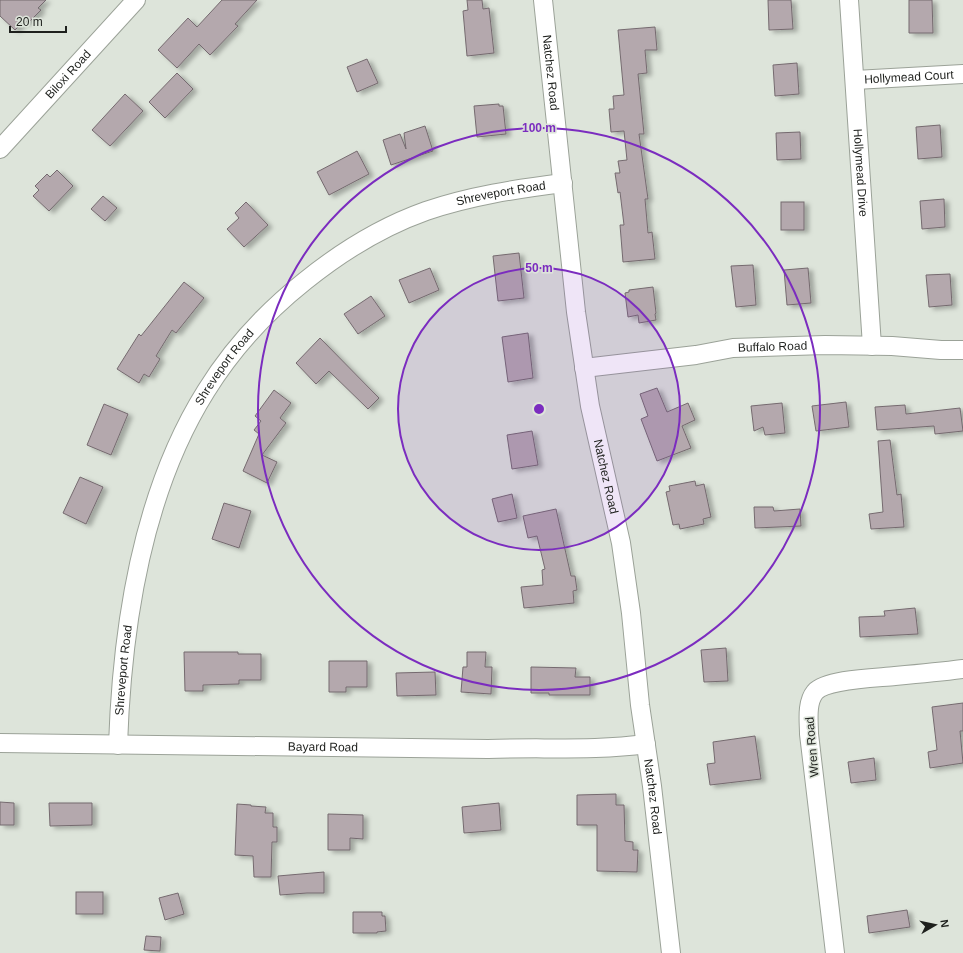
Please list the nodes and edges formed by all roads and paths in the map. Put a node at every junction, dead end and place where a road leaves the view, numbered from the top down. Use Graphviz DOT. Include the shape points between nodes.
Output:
graph roads {
  1 [pos="136,0"];
  2 [pos="543,0"];
  3 [pos="849,0"];
  4 [pos="963,74"];
  5 [pos="855,80"];
  6 [pos="0,149"];
  7 [pos="563,183"];
  8 [pos="872,346"];
  9 [pos="963,350"];
  10 [pos="584,368"];
  11 [pos="963,669"];
  12 [pos="0,743"];
  13 [pos="646,744"];
  14 [pos="118,745"];
  15 [pos="671,953"];
  16 [pos="835,953"];
  1 -- 6 [label="street, Biloxi Road"];
  2 -- 7 [label="street, Natchez Road"];
  3 -- 5 [label="street, Hollymead Drive"];
  4 -- 5 [label="street, Hollymead Court"];
  5 -- 8 [label="street, Hollymead Drive"];
  7 -- 10 [label="street, Natchez Road"];
  7 -- 14 [label="street, Shreveport Road" via="520,188 466,199 390,226 324,266 284,298 236,348 206,390 180,438 163,478 151,517 124,648"];
  8 -- 9 [label="street, Buffalo Road"];
  8 -- 10 [label="street, Buffalo Road" via="734,348"];
  10 -- 13 [label="street, Natchez Road" via="621,543"];
  11 -- 16 [label="street, Wren Road" via="827,685 816,691 812,697 809,734"];
  12 -- 14 [label="street, Bayard Road"];
  13 -- 14 [label="street, Bayard Road" via="616,748 488,749"];
  13 -- 15 [label="street, Natchez Road"];
}
